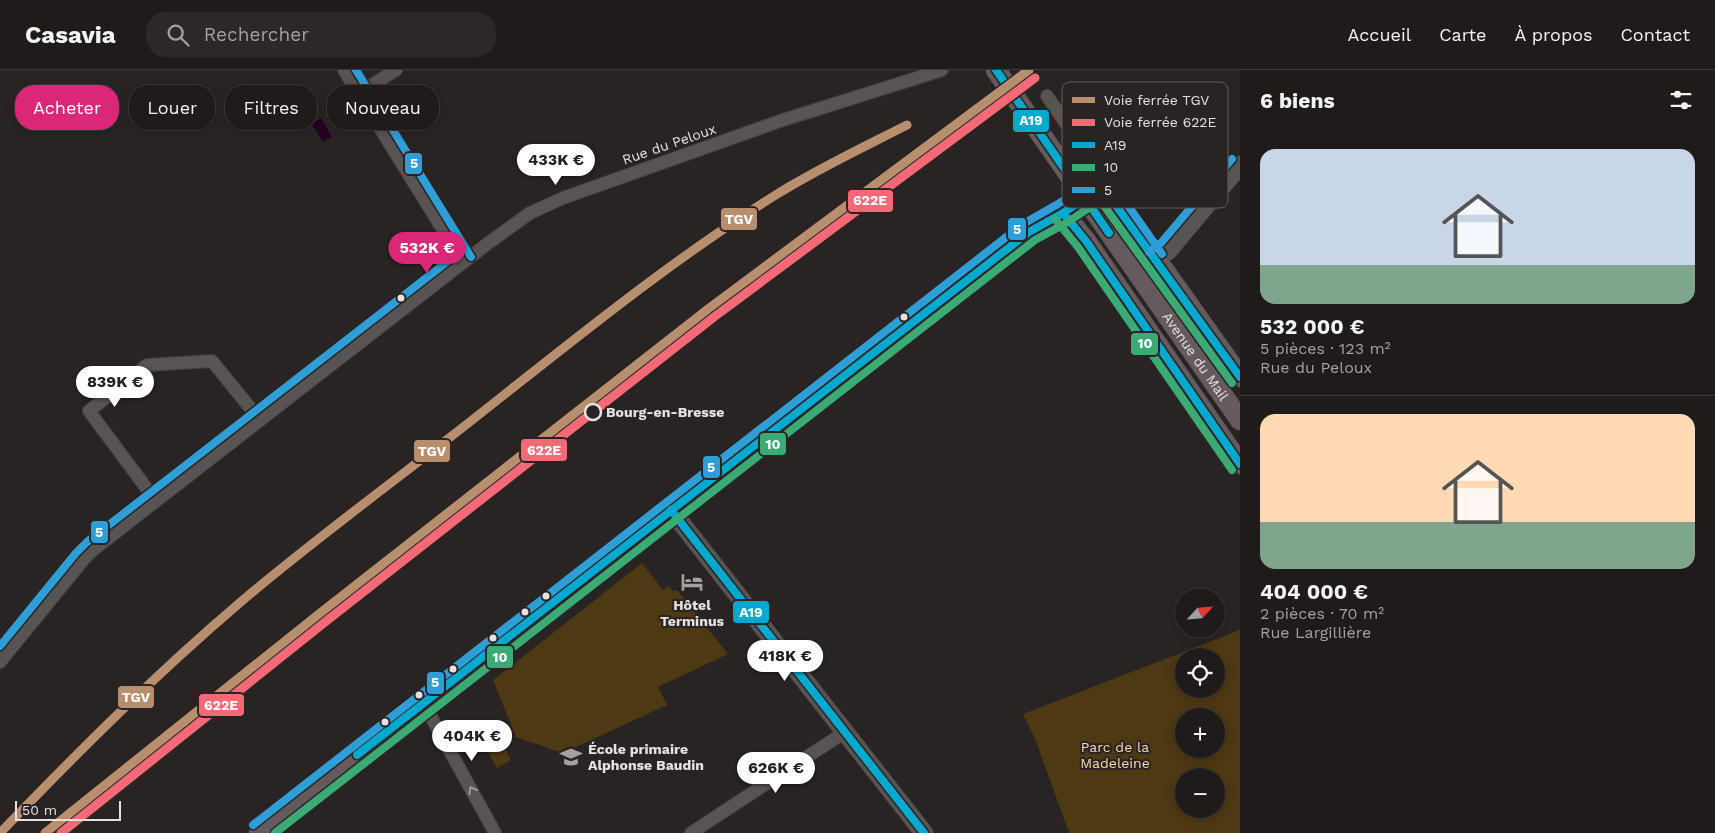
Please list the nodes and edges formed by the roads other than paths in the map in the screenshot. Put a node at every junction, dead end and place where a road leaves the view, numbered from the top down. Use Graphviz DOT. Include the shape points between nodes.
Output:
graph roads {
  1 [pos="344,70"];
  2 [pos="396,70"];
  3 [pos="942,70"];
  4 [pos="996,70"];
  5 [pos="353,85"];
  6 [pos="371,85"];
  7 [pos="1047,96"];
  8 [pos="1062,118"];
  9 [pos="381,130"];
  10 [pos="1062,165"];
  11 [pos="1240,165"];
  12 [pos="1228,179"];
  13 [pos="1070,208"];
  14 [pos="1084,208"];
  15 [pos="1092,208"];
  16 [pos="1117,208"];
  17 [pos="1204,208"];
  18 [pos="1154,260"];
  19 [pos="463,262"];
  20 [pos="1240,377"];
  21 [pos="260,420"];
  22 [pos="1240,420"];
  23 [pos="1240,464"];
  24 [pos="156,501"];
  25 [pos="671,510"];
  26 [pos="0,662"];
  27 [pos="424,704"];
  28 [pos="845,732"];
  29 [pos="261,832"];
  30 [pos="495,833"];
  31 [pos="692,833"];
  32 [pos="924,833"];
  1 -- 5 [label="street"];
  2 -- 6 [label="street"];
  3 -- 19 [label="street, Rue du Peloux" via="774,123 546,205"];
  4 -- 10 [label="main road, Avenue du Mail"];
  7 -- 8 [label="street"];
  9 -- 19 [label="street"];
  11 -- 12 [label="street"];
  13 -- 25 [label="main road" via="1028,232"];
  14 -- 23 [label="main road" via="1086,241"];
  15 -- 22 [label="main road, Avenue du Mail"];
  16 -- 18 [label="main road"];
  17 -- 18 [label="street" via="1168,251"];
  18 -- 20 [label="main road"];
  19 -- 21 [label="street, Rue du Peloux"];
  21 -- 24 [label="street, Rue du Peloux"];
  21 -- 24 [label="street" via="212,361 147,365 89,411"];
  24 -- 26 [label="street, Rue du Peloux" via="84,559"];
  25 -- 27 [label="main road"];
  25 -- 28 [label="street"];
  27 -- 29 [label="main road"];
  30 -- 27 [label="street, one-way"];
  28 -- 31 [label="street"];
  28 -- 32 [label="street"];
}
